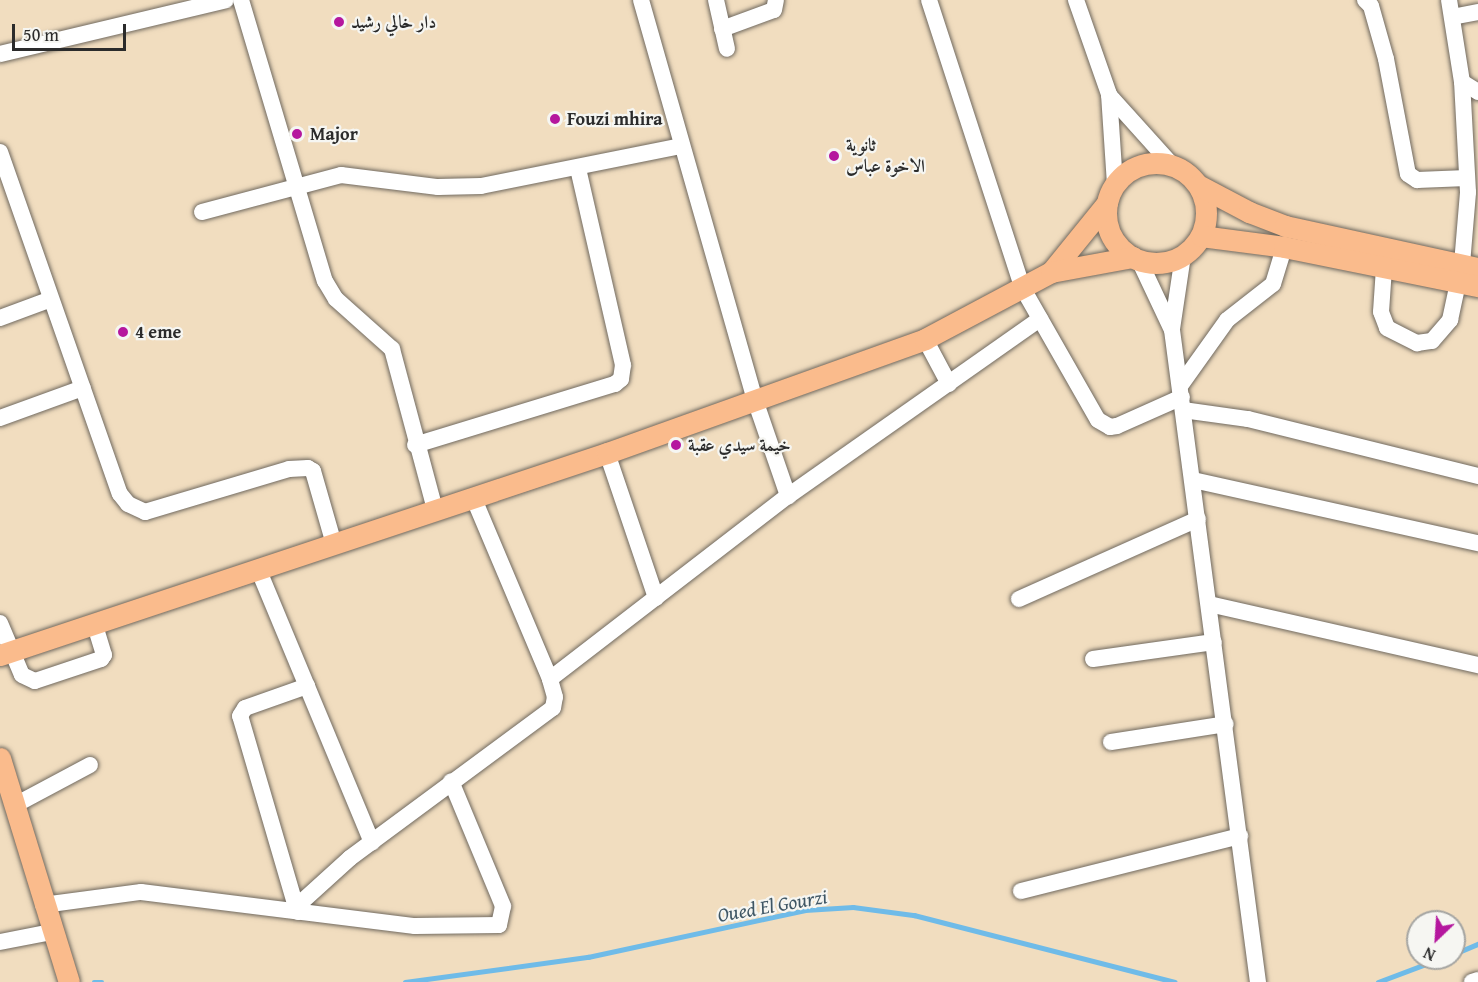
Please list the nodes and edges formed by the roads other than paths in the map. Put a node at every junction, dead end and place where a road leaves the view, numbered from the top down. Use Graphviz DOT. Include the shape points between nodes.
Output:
graph roads {
  1 [pos="226,0"];
  2 [pos="241,0"];
  3 [pos="641,0"];
  4 [pos="716,0"];
  5 [pos="776,0"];
  6 [pos="929,0"];
  7 [pos="1076,0"];
  8 [pos="1365,0"];
  9 [pos="1450,8"];
  10 [pos="1478,12"];
  11 [pos="722,29"];
  12 [pos="727,49"];
  13 [pos="0,54"];
  14 [pos="1462,82"];
  15 [pos="1478,92"];
  16 [pos="1109,94"];
  17 [pos="681,146"];
  18 [pos="0,152"];
  19 [pos="1172,165"];
  20 [pos="578,169"];
  21 [pos="1198,185"];
  22 [pos="1471,186"];
  23 [pos="294,187"];
  24 [pos="1111,193"];
  25 [pos="202,212"];
  26 [pos="1201,236"];
  27 [pos="1284,247"];
  28 [pos="1184,255"];
  29 [pos="1136,259"];
  30 [pos="1384,268"];
  31 [pos="1051,272"];
  32 [pos="1469,275"];
  33 [pos="1022,287"];
  34 [pos="51,299"];
  35 [pos="0,318"];
  36 [pos="1040,319"];
  37 [pos="1172,330"];
  38 [pos="925,339"];
  39 [pos="949,384"];
  40 [pos="83,388"];
  41 [pos="1182,398"];
  42 [pos="755,400"];
  43 [pos="0,418"];
  44 [pos="416,445"];
  45 [pos="607,453"];
  46 [pos="1478,476"];
  47 [pos="1193,480"];
  48 [pos="788,496"];
  49 [pos="473,497"];
  50 [pos="435,510"];
  51 [pos="1198,519"];
  52 [pos="1478,543"];
  53 [pos="334,544"];
  54 [pos="259,571"];
  55 [pos="656,598"];
  56 [pos="1019,600"];
  57 [pos="1209,604"];
  58 [pos="0,623"];
  59 [pos="95,625"];
  60 [pos="1214,642"];
  61 [pos="5,654"];
  62 [pos="1093,659"];
  63 [pos="1478,665"];
  64 [pos="550,679"];
  65 [pos="307,686"];
  66 [pos="1226,724"];
  67 [pos="1111,742"];
  68 [pos="0,758"];
  69 [pos="90,765"];
  70 [pos="451,782"];
  71 [pos="15,805"];
  72 [pos="1240,836"];
  73 [pos="372,842"];
  74 [pos="1021,891"];
  75 [pos="44,905"];
  76 [pos="297,910"];
  77 [pos="55,941"];
  78 [pos="0,942"];
  79 [pos="1478,980"];
  80 [pos="69,982"];
  81 [pos="1258,982"];
  82 [pos="1472,982"];
  1 -- 13 [label="street"];
  2 -- 23 [label="street"];
  3 -- 17 [label="street"];
  4 -- 11 [label="street"];
  5 -- 11 [label="street" via="774,10"];
  6 -- 33 [label="street"];
  7 -- 16 [label="street"];
  8 -- 22 [label="street" via="1371,6 1386,59 1408,174 1417,180"];
  9 -- 10 [label="street"];
  9 -- 14 [label="street"];
  11 -- 12 [label="street"];
  14 -- 15 [label="street"];
  14 -- 22 [label="street"];
  16 -- 19 [label="street"];
  16 -- 24 [label="street"];
  17 -- 20 [label="street"];
  17 -- 42 [label="street"];
  18 -- 34 [label="street"];
  19 -- 21 [label="main road"];
  19 -- 24 [label="main road" via="1151,163 1131,170"];
  20 -- 23 [label="street" via="481,186 438,187 356,175"];
  20 -- 44 [label="street" via="623,365 621,379"];
  21 -- 26 [label="main road" via="1205,210"];
  21 -- 32 [label="main road" via="1240,208 1285,225"];
  22 -- 32 [label="street"];
  23 -- 25 [label="street"];
  23 -- 44 [label="street" via="330,289 392,349"];
  24 -- 29 [label="main road" via="1108,229 1122,250"];
  24 -- 31 [label="main road"];
  26 -- 27 [label="main road"];
  26 -- 28 [label="main road"];
  27 -- 30 [label="main road"];
  27 -- 41 [label="street" via="1273,284 1227,320"];
  28 -- 29 [label="main road" via="1170,261"];
  28 -- 37 [label="street"];
  29 -- 31 [label="main road"];
  29 -- 37 [label="street"];
  30 -- 32 [label="main road"];
  30 -- 32 [label="street" via="1383,321 1392,334 1417,343 1432,341 1446,328"];
  31 -- 33 [label="main road"];
  33 -- 36 [label="street"];
  33 -- 38 [label="main road"];
  34 -- 35 [label="street"];
  34 -- 40 [label="street"];
  36 -- 39 [label="street"];
  36 -- 41 [label="street" via="1104,425 1116,426"];
  37 -- 41 [label="street"];
  38 -- 39 [label="street"];
  38 -- 42 [label="main road"];
  39 -- 48 [label="street"];
  40 -- 43 [label="street"];
  40 -- 53 [label="street" via="120,494 134,509 145,512 302,467 313,471"];
  41 -- 46 [label="street" via="1248,419"];
  41 -- 47 [label="street"];
  42 -- 45 [label="main road"];
  42 -- 48 [label="street"];
  44 -- 50 [label="street"];
  45 -- 49 [label="main road"];
  45 -- 55 [label="street"];
  47 -- 51 [label="street"];
  47 -- 52 [label="street"];
  48 -- 55 [label="street"];
  49 -- 50 [label="main road"];
  49 -- 64 [label="street"];
  50 -- 53 [label="main road"];
  51 -- 56 [label="street"];
  51 -- 57 [label="street"];
  53 -- 54 [label="main road"];
  54 -- 59 [label="main road"];
  54 -- 65 [label="street"];
  55 -- 64 [label="street"];
  57 -- 60 [label="street"];
  57 -- 63 [label="street"];
  58 -- 61 [label="street"];
  59 -- 61 [label="main road"];
  59 -- 61 [label="street" via="104,654 101,659 43,679 28,680"];
  60 -- 62 [label="street"];
  60 -- 66 [label="street"];
  64 -- 70 [label="street" via="555,698 549,712"];
  65 -- 73 [label="street"];
  65 -- 76 [label="street" via="244,708 240,716"];
  66 -- 67 [label="street"];
  66 -- 72 [label="street"];
  68 -- 71 [label="main road"];
  69 -- 71 [label="street"];
  70 -- 73 [label="street"];
  70 -- 76 [label="street" via="503,906 499,925 415,926"];
  71 -- 75 [label="main road"];
  72 -- 74 [label="street"];
  72 -- 81 [label="street"];
  73 -- 76 [label="street"];
  75 -- 76 [label="street" via="141,892"];
  75 -- 77 [label="main road"];
  77 -- 78 [label="street"];
  77 -- 80 [label="main road"];
  79 -- 82 [label="street"];
}
